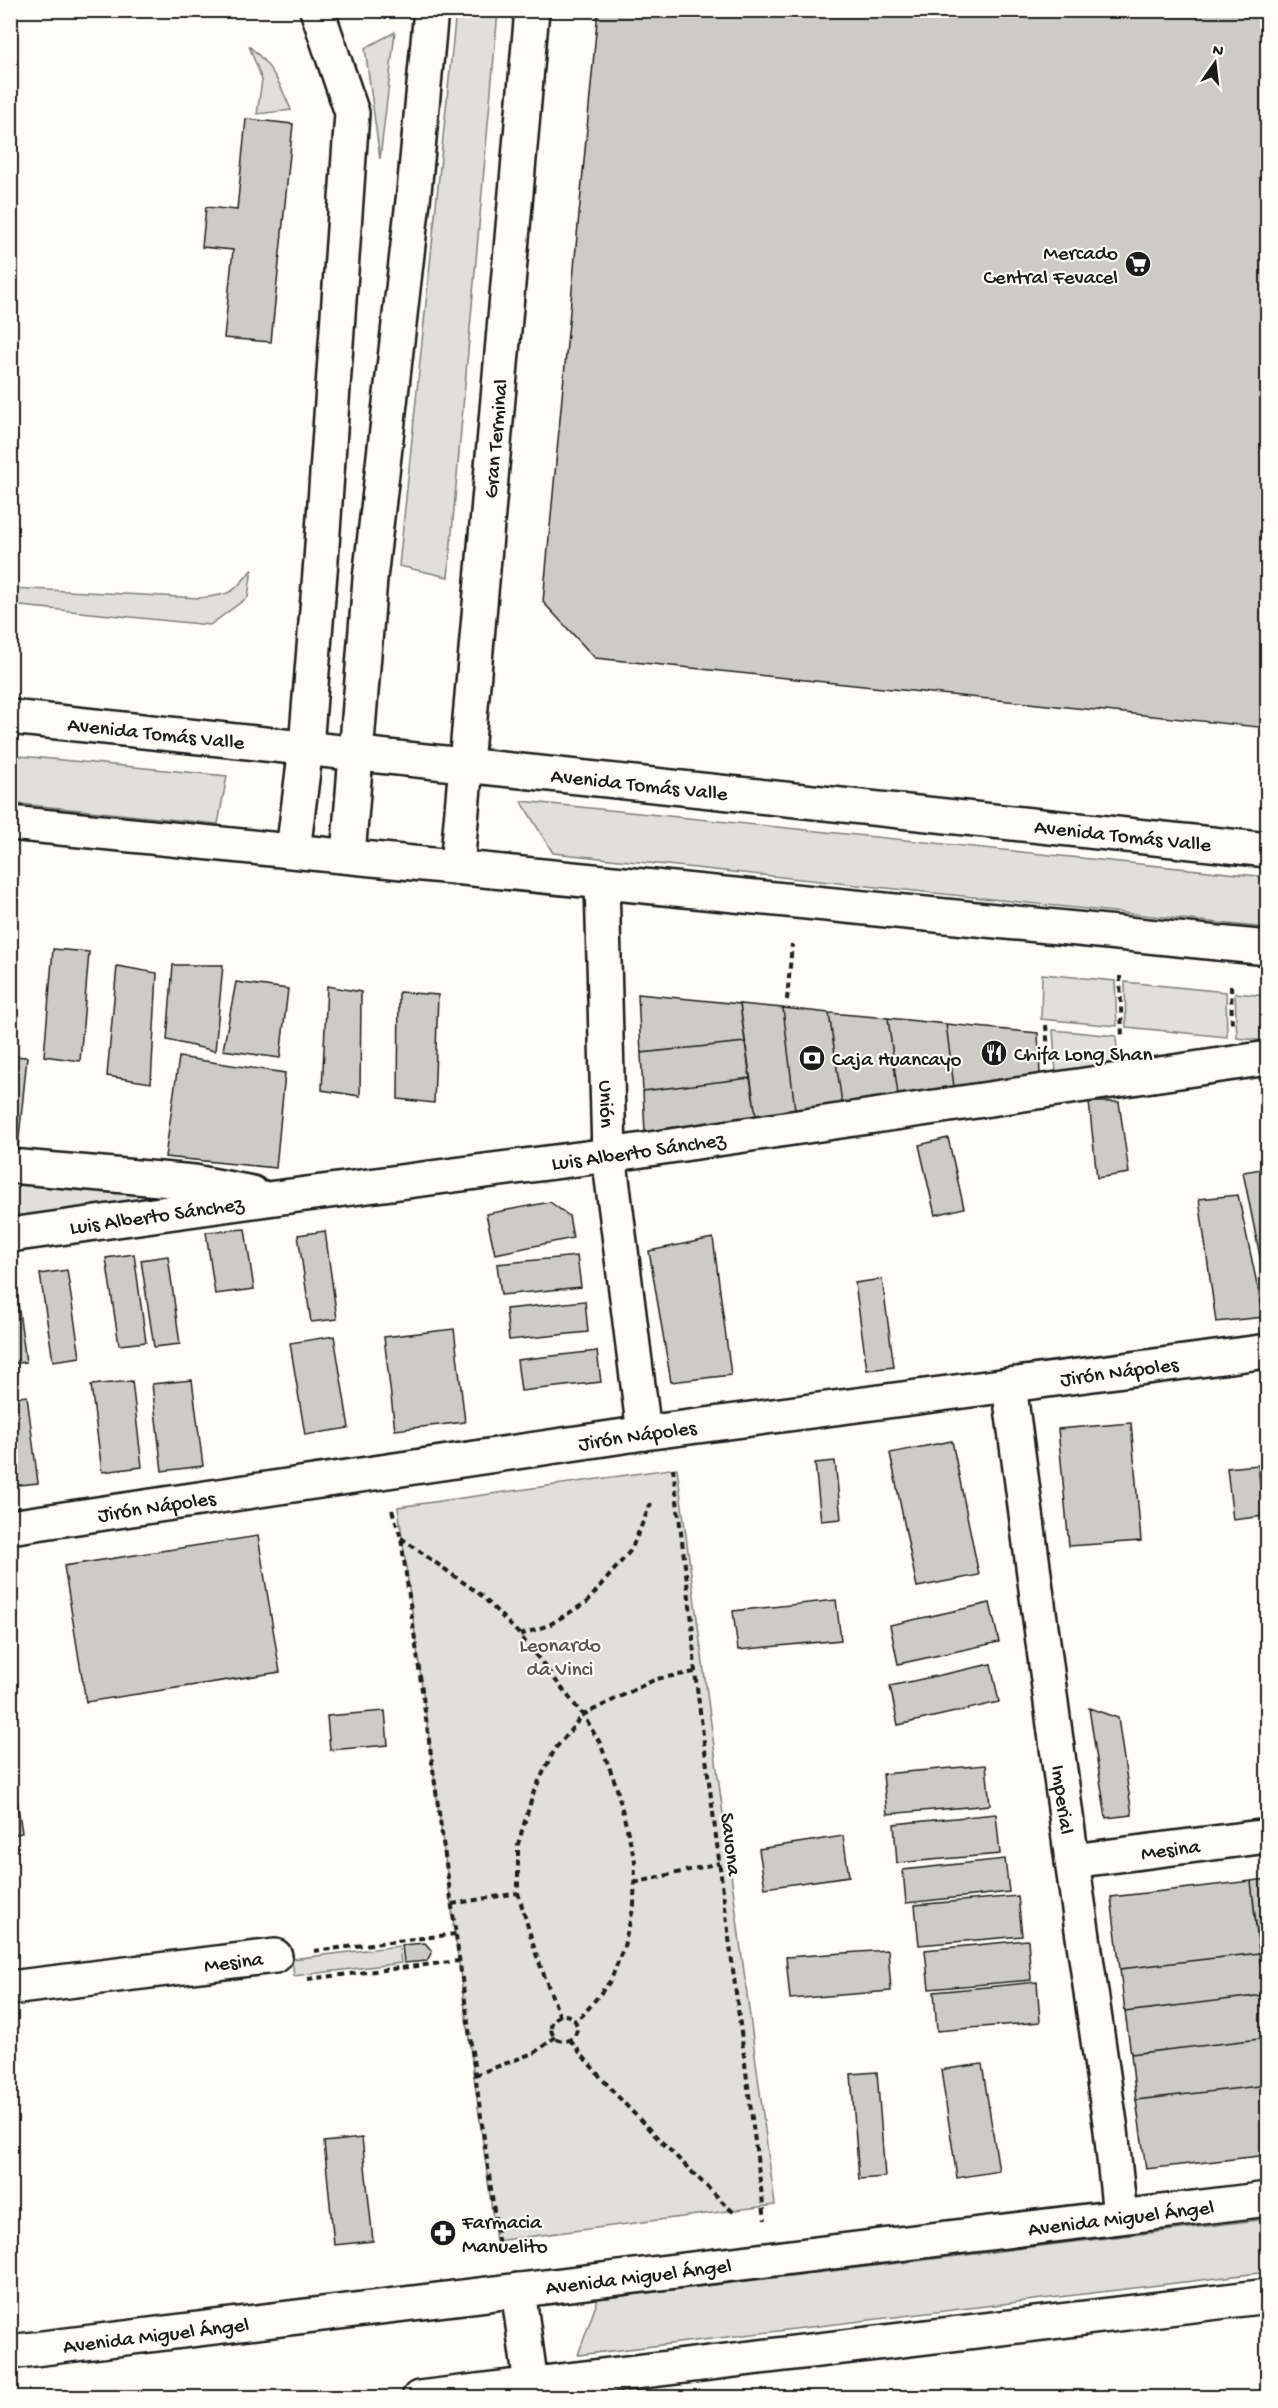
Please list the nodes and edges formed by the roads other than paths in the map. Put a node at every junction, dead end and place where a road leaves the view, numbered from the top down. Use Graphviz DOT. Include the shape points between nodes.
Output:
graph roads {
  1 [pos="317,10"];
  2 [pos="431,10"];
  3 [pos="532,10"];
  4 [pos="10,717"];
  5 [pos="306,747"];
  6 [pos="357,753"];
  7 [pos="466,765"];
  8 [pos="10,822"];
  9 [pos="1268,850"];
  10 [pos="293,851"];
  11 [pos="348,856"];
  12 [pos="457,867"];
  13 [pos="602,882"];
  14 [pos="1268,948"];
  15 [pos="1268,1058"];
  16 [pos="609,1155"];
  17 [pos="10,1166"];
  18 [pos="275,1198"];
  19 [pos="10,1235"];
  20 [pos="1268,1351"];
  21 [pos="1009,1385"];
  22 [pos="656,1433"];
  23 [pos="10,1527"];
  24 [pos="1268,1836"];
  25 [pos="1072,1861"];
  26 [pos="275,1956"];
  27 [pos="10,1988"];
  28 [pos="1268,2199"];
  29 [pos="1120,2216"];
  30 [pos="512,2291"];
  31 [pos="1268,2296"];
  32 [pos="10,2352"];
  33 [pos="531,2384"];
  34 [pos="419,2397"];
  1 -- 5 [label="street" via="352,113"];
  2 -- 6 [label="street" via="370,579"];
  3 -- 7 [label="street, Gran Terminal"];
  4 -- 5 [label="street, Avenida Tomás Valle"];
  5 -- 6 [label="street, Avenida Tomás Valle"];
  5 -- 10 [label="street"];
  6 -- 7 [label="street, Avenida Tomás Valle"];
  6 -- 11 [label="street"];
  7 -- 9 [label="street, Avenida Tomás Valle"];
  7 -- 12 [label="street, Gran Terminal"];
  8 -- 10 [label="street"];
  10 -- 11 [label="street"];
  11 -- 12 [label="street"];
  12 -- 13 [label="street"];
  13 -- 14 [label="street"];
  13 -- 16 [label="street, Unión"];
  15 -- 16 [label="street, Luis Alberto Sánchez"];
  16 -- 18 [label="street, Luis Alberto Sánchez"];
  16 -- 22 [label="street, Unión"];
  17 -- 18 [label="street" via="194,1182"];
  18 -- 19 [label="street, Luis Alberto Sánchez"];
  20 -- 21 [label="street, Jirón Nápoles"];
  21 -- 22 [label="street, Jirón Nápoles"];
  21 -- 25 [label="street, Imperial"];
  22 -- 23 [label="street, Jirón Nápoles"];
  24 -- 25 [label="street, Mesina"];
  25 -- 29 [label="street, Imperial"];
  26 -- 27 [label="street, Mesina"];
  28 -- 29 [label="street, Avenida Miguel Ángel"];
  29 -- 30 [label="street, Avenida Miguel Ángel"];
  30 -- 32 [label="street, Avenida Miguel Ángel"];
  30 -- 33 [label="street"];
  31 -- 33 [label="street"];
  33 -- 34 [label="street"];
}
